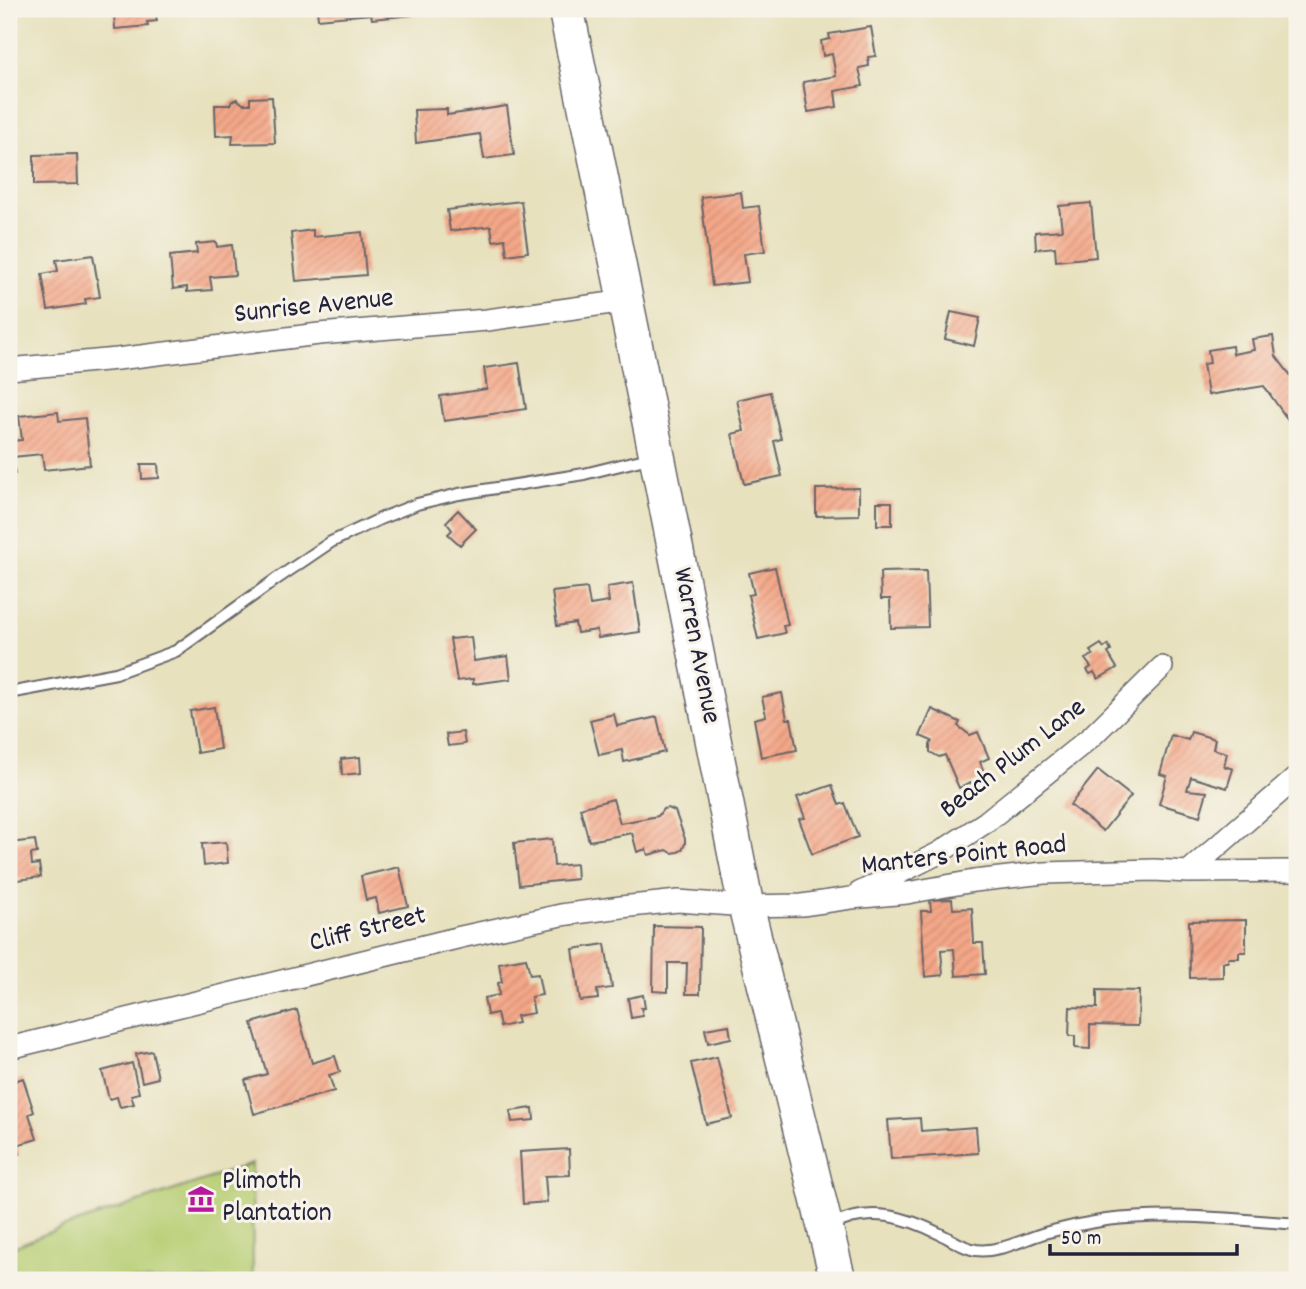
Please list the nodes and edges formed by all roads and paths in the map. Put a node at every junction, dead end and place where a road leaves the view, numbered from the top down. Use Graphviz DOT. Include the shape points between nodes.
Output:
graph roads {
  1 [pos="566,9"];
  2 [pos="625,301"];
  3 [pos="9,369"];
  4 [pos="657,456"];
  5 [pos="1162,667"];
  6 [pos="9,694"];
  7 [pos="1297,777"];
  8 [pos="1297,871"];
  9 [pos="1188,872"];
  10 [pos="851,898"];
  11 [pos="746,906"];
  12 [pos="9,1048"];
  13 [pos="1297,1224"];
  14 [pos="825,1229"];
  15 [pos="838,1280"];
  1 -- 2 [label="main road, Warren Avenue"];
  2 -- 3 [label="street, Sunrise Avenue" via="487,320"];
  2 -- 4 [label="main road, Warren Avenue"];
  4 -- 6 [label="lane" via="417,504 331,542 176,651 116,673"];
  4 -- 11 [label="main road, Warren Avenue"];
  5 -- 10 [label="street, Beach Plum Lane" via="1091,737 986,822 939,853"];
  7 -- 9 [label="street"];
  8 -- 9 [label="street, Manters Point Road"];
  9 -- 10 [label="street, Manters Point Road" via="1044,873"];
  10 -- 11 [label="street, Manters Point Road"];
  11 -- 12 [label="street, Cliff Street" via="678,901 561,915"];
  11 -- 14 [label="main road, Warren Avenue"];
  13 -- 14 [label="lane" via="1197,1217 1118,1219 976,1250 889,1215 845,1218"];
  14 -- 15 [label="main road, Warren Avenue"];
}
